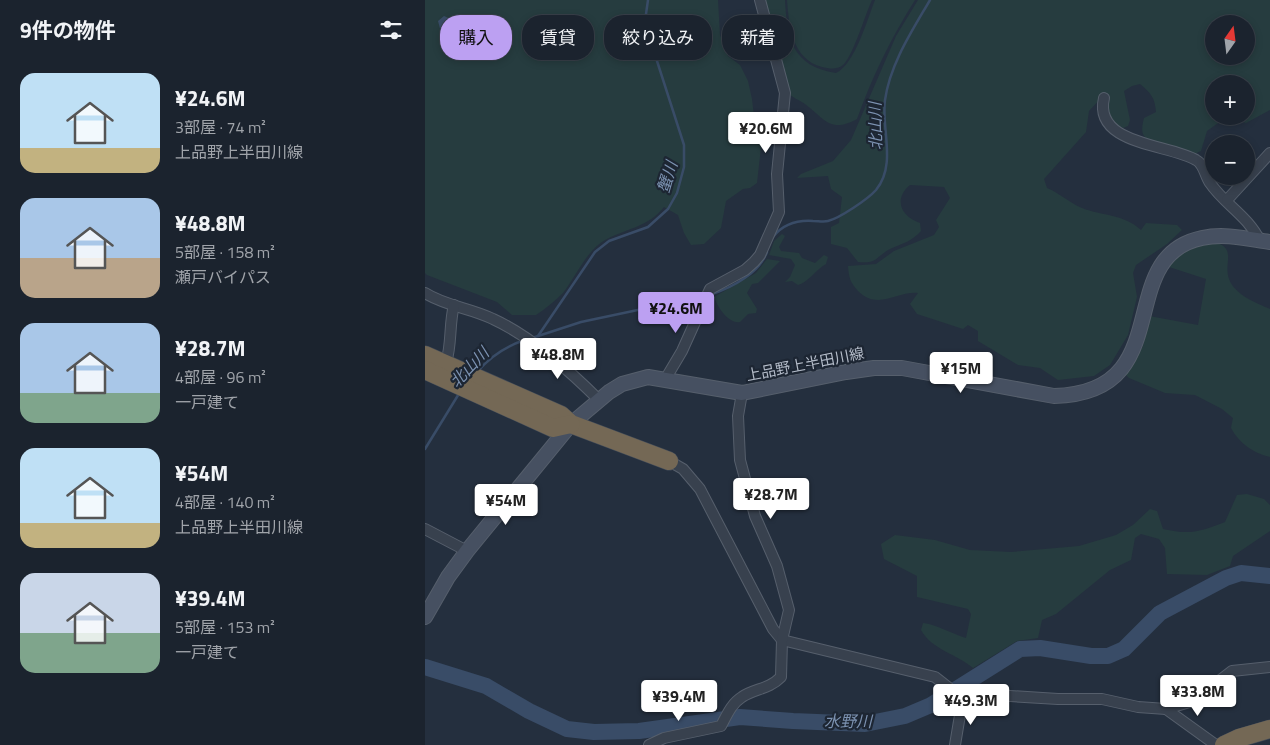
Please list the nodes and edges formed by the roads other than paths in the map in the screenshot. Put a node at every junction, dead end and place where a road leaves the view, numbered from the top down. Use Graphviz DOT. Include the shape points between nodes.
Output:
graph roads {
  1 [pos="760,0"];
  2 [pos="1104,98"];
  3 [pos="1269,158"];
  4 [pos="1227,200"];
  5 [pos="1265,242"];
  6 [pos="425,293"];
  7 [pos="454,305"];
  8 [pos="425,355"];
  9 [pos="446,363"];
  10 [pos="425,370"];
  11 [pos="457,376"];
  12 [pos="666,378"];
  13 [pos="742,392"];
  14 [pos="599,400"];
  15 [pos="571,424"];
  16 [pos="669,461"];
  17 [pos="425,529"];
  18 [pos="467,551"];
  19 [pos="425,617"];
  20 [pos="782,640"];
  21 [pos="1270,667"];
  22 [pos="961,702"];
  23 [pos="1166,709"];
  24 [pos="1270,729"];
  25 [pos="649,745"];
  26 [pos="955,745"];
  27 [pos="1216,745"];
  28 [pos="1224,745"];
  1 -- 12 [label="street" via="785,93 778,165 779,212 754,262 710,288"];
  2 -- 4 [label="street" via="1102,113 1109,125 1148,146 1196,159 1209,182"];
  3 -- 4 [label="street"];
  4 -- 5 [label="street"];
  5 -- 13 [label="street, 上品野上半田川線" via="1215,236 1191,241 1175,249 1162,262 1154,279 1128,362 1113,378 1089,392 1053,396 903,368 873,368"];
  6 -- 7 [label="street"];
  7 -- 9 [label="street"];
  7 -- 14 [label="street" via="478,312 519,333"];
  8 -- 9 [label="highway"];
  9 -- 11 [label="highway"];
  10 -- 11 [label="highway"];
  11 -- 15 [label="highway" via="561,415"];
  12 -- 13 [label="street, 上品野上半田川線"];
  12 -- 14 [label="street, 上品野上半田川線" via="633,380"];
  13 -- 20 [label="street" via="738,416 740,460 755,516 777,566 789,610"];
  14 -- 15 [label="street, 上品野上半田川線"];
  15 -- 16 [label="highway"];
  15 -- 18 [label="street, 上品野上半田川線"];
  16 -- 20 [label="street" via="683,469 699,489 773,629"];
  17 -- 18 [label="street"];
  18 -- 19 [label="street, 上品野上半田川線"];
  20 -- 22 [label="street" via="935,677"];
  20 -- 25 [label="street" via="781,677 773,686 743,696 733,705 721,726 663,738"];
  21 -- 23 [label="street" via="1232,671 1193,701"];
  22 -- 23 [label="street" via="977,694 1102,698 1138,707"];
  22 -- 26 [label="street"];
  23 -- 27 [label="street"];
  24 -- 28 [label="highway"];
}
